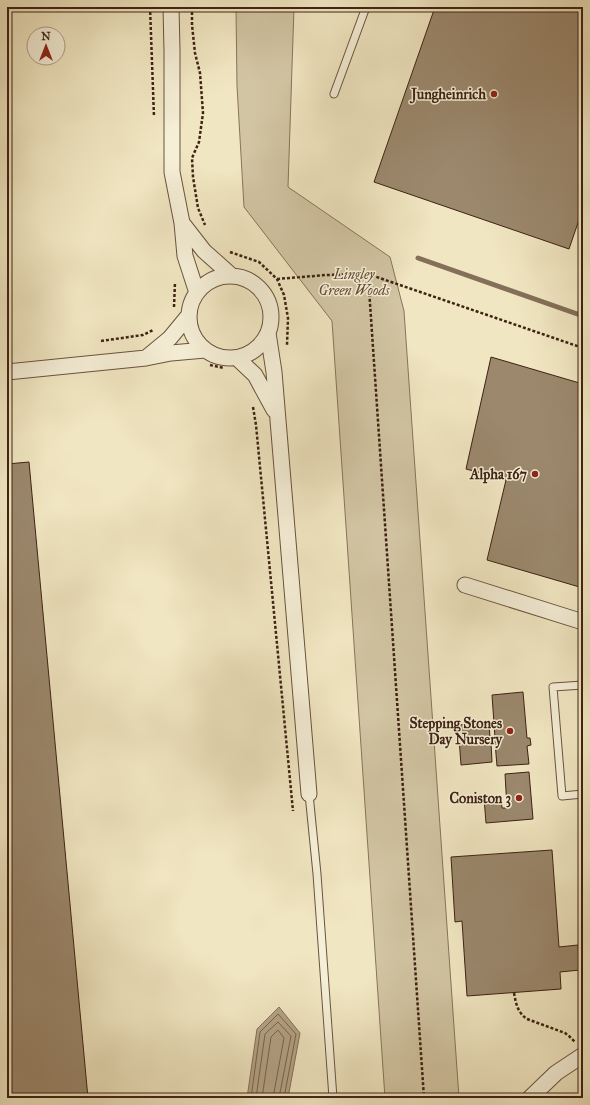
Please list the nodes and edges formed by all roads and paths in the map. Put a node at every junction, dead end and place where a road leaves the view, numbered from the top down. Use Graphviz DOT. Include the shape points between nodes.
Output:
graph roads {
  1 [pos="150,7"];
  2 [pos="171,7"];
  3 [pos="192,7"];
  4 [pos="366,7"];
  5 [pos="334,94"];
  6 [pos="154,122"];
  7 [pos="182,223"];
  8 [pos="207,229"];
  9 [pos="229,252"];
  10 [pos="368,274"];
  11 [pos="232,276"];
  12 [pos="175,279"];
  13 [pos="277,279"];
  14 [pos="197,293"];
  15 [pos="174,308"];
  16 [pos="189,315"];
  17 [pos="156,329"];
  18 [pos="268,333"];
  19 [pos="101,341"];
  20 [pos="287,347"];
  21 [pos="583,348"];
  22 [pos="205,350"];
  23 [pos="146,358"];
  24 [pos="238,358"];
  25 [pos="207,365"];
  26 [pos="226,369"];
  27 [pos="7,372"];
  28 [pos="252,402"];
  29 [pos="277,416"];
  30 [pos="465,585"];
  31 [pos="583,622"];
  32 [pos="583,685"];
  33 [pos="309,794"];
  34 [pos="583,794"];
  35 [pos="293,811"];
  36 [pos="514,993"];
  37 [pos="580,1051"];
  38 [pos="332,1098"];
  39 [pos="424,1098"];
  40 [pos="530,1098"];
  1 -- 6 [label="path"];
  2 -- 7 [label="street" via="172,172"];
  3 -- 8 [label="path" via="203,113 199,142 192,158 193,177 198,208"];
  4 -- 5 [label="lane"];
  7 -- 11 [label="street" via="204,251"];
  7 -- 14 [label="street" via="185,256"];
  9 -- 13 [label="path" via="259,262"];
  10 -- 13 [label="path"];
  10 -- 21 [label="path"];
  10 -- 39 [label="path"];
  11 -- 14 [label="street" via="213,280"];
  11 -- 18 [label="street" via="245,279 257,286 265,295 272,320"];
  12 -- 15 [label="path"];
  13 -- 20 [label="path" via="284,295 288,318"];
  14 -- 16 [label="street"];
  16 -- 22 [label="street" via="196,340"];
  16 -- 23 [label="street" via="170,338"];
  17 -- 19 [label="path" via="143,335"];
  18 -- 24 [label="street" via="261,345"];
  18 -- 29 [label="street"];
  22 -- 23 [label="street"];
  22 -- 24 [label="street" via="224,358"];
  23 -- 27 [label="street"];
  24 -- 29 [label="street" via="255,375"];
  25 -- 26 [label="path"];
  28 -- 35 [label="path"];
  29 -- 33 [label="street"];
  30 -- 31 [label="street"];
  32 -- 34 [label="lane" via="553,687 562,796"];
  33 -- 38 [label="lane"];
  36 -- 37 [label="path" via="522,1015 565,1033"];
  37 -- 40 [label="street"];
}
